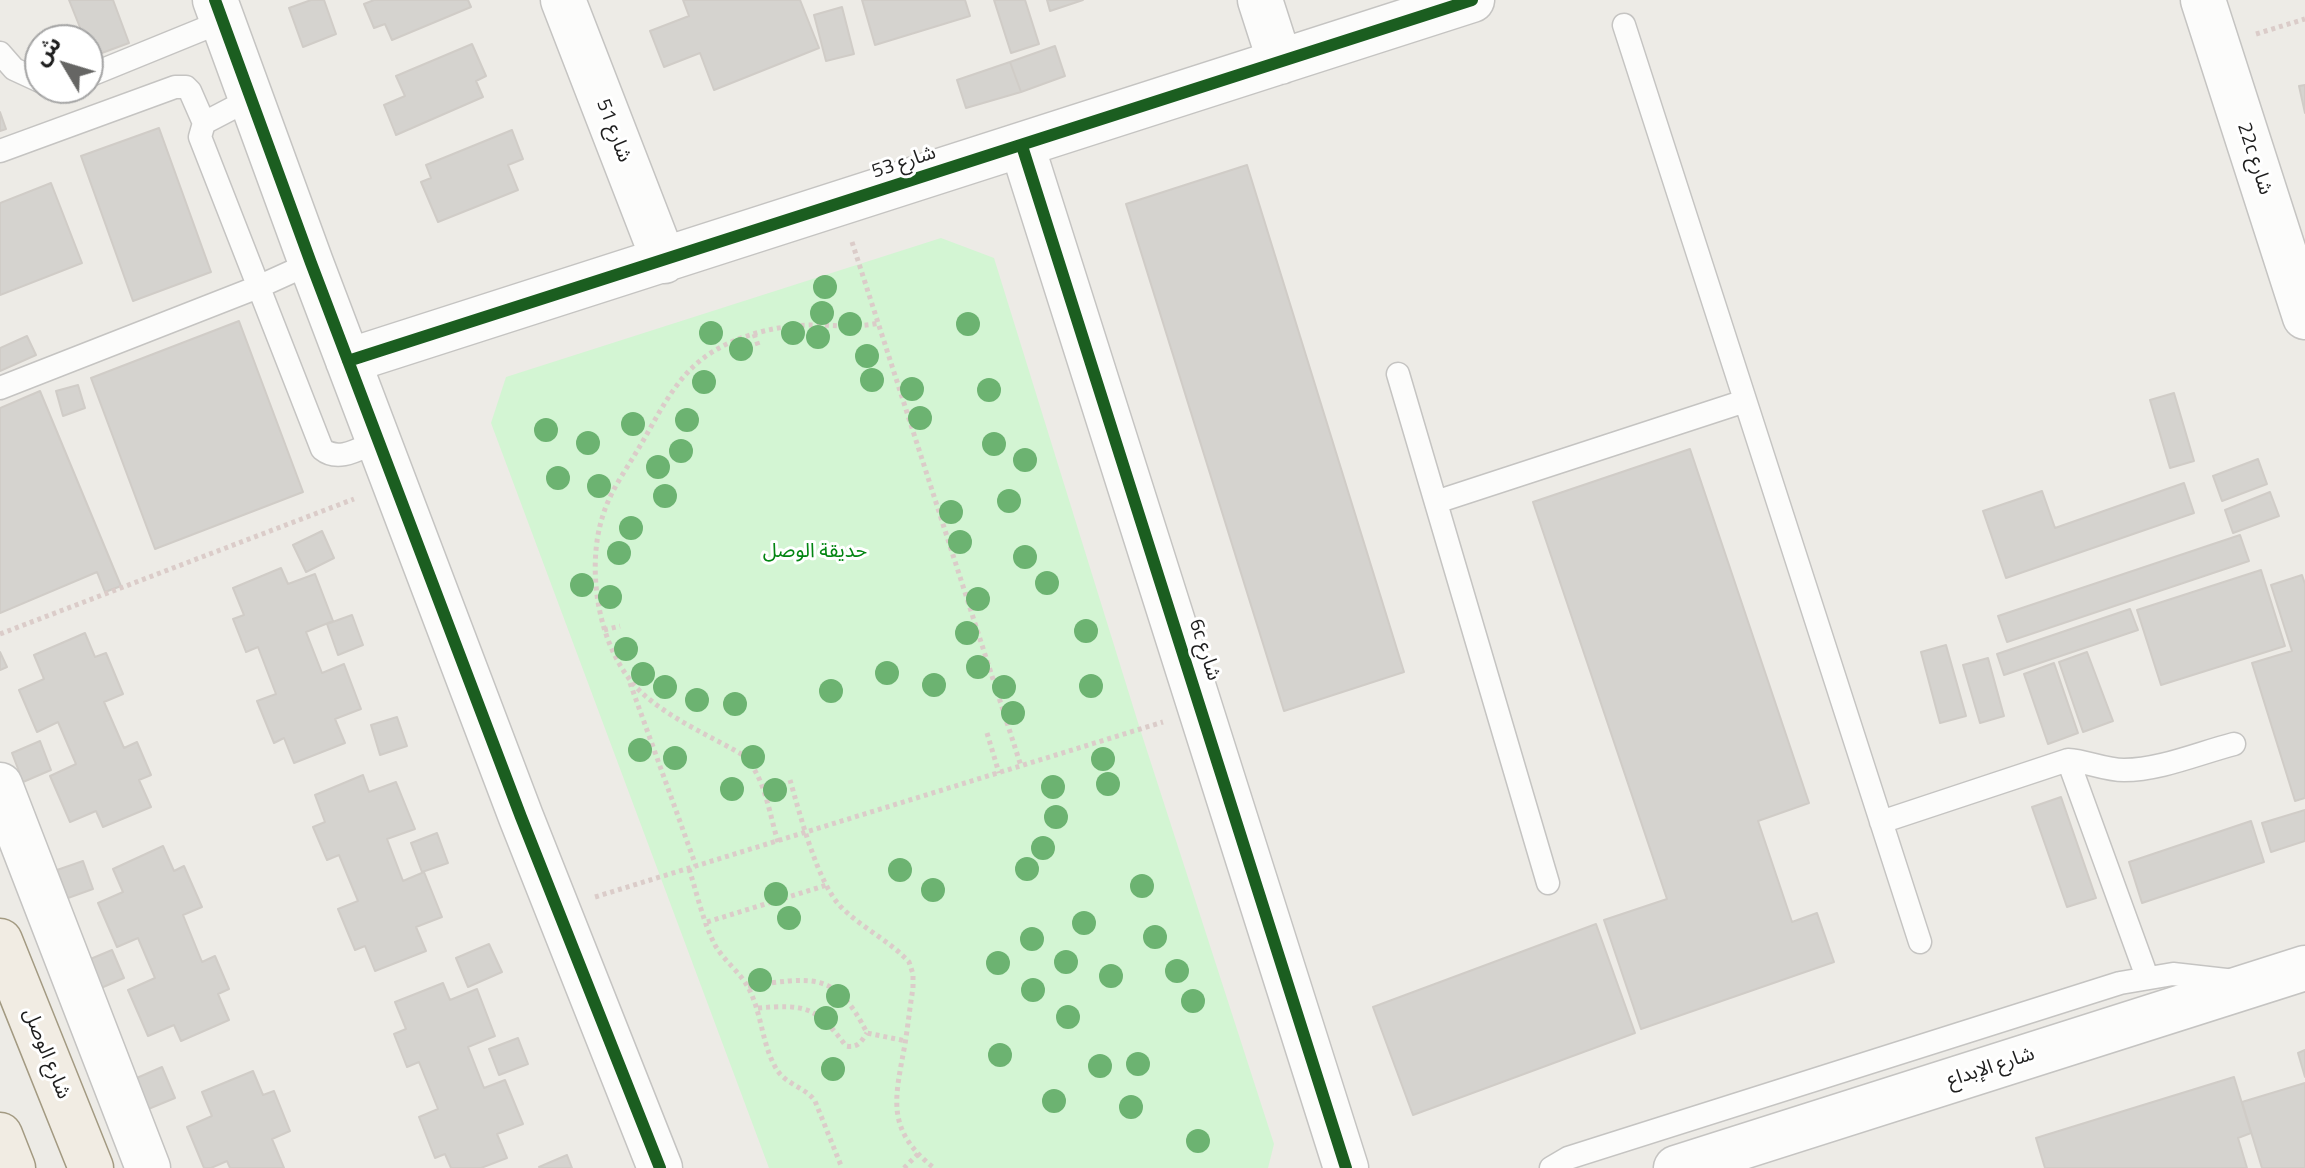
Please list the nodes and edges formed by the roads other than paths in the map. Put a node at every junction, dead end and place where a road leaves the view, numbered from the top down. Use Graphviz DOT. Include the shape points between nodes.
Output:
graph roads {
  1 [pos="563,0"];
  2 [pos="1260,0"];
  3 [pos="1472,0"];
  4 [pos="2203,0"];
  5 [pos="219,11"];
  6 [pos="1624,25"];
  7 [pos="0,54"];
  8 [pos="1280,62"];
  9 [pos="104,68"];
  10 [pos="24,74"];
  11 [pos="252,98"];
  12 [pos="204,123"];
  13 [pos="1022,146"];
  14 [pos="0,151"];
  15 [pos="664,261"];
  16 [pos="311,263"];
  17 [pos="258,287"];
  18 [pos="2305,317"];
  19 [pos="348,361"];
  20 [pos="1398,374"];
  21 [pos="0,388"];
  22 [pos="1745,401"];
  23 [pos="378,441"];
  24 [pos="1436,502"];
  25 [pos="2234,744"];
  26 [pos="2068,760"];
  27 [pos="0,785"];
  28 [pos="1881,822"];
  29 [pos="1548,883"];
  30 [pos="0,941"];
  31 [pos="1920,942"];
  32 [pos="2305,968"];
  33 [pos="2147,977"];
  34 [pos="2252,985"];
  35 [pos="0,1135"];
  36 [pos="1740,1158"];
  37 [pos="13,1168"];
  38 [pos="91,1168"];
  39 [pos="148,1168"];
  40 [pos="660,1168"];
  41 [pos="1346,1168"];
  42 [pos="1551,1168"];
  43 [pos="1676,1168"];
  1 -- 15 [label="street, شارع 51"];
  2 -- 8 [label="street"];
  3 -- 8 [label="street, شارع 53"];
  4 -- 18 [label="street, 22c شارع"];
  5 -- 9 [label="lane"];
  5 -- 11 [label="street"];
  6 -- 22 [label="lane"];
  7 -- 10 [label="lane"];
  8 -- 13 [label="street, شارع 53"];
  11 -- 12 [label="lane"];
  11 -- 16 [label="street"];
  12 -- 14 [label="lane" via="190,91 175,87"];
  12 -- 17 [label="lane" via="200,137"];
  13 -- 15 [label="street, شارع 53"];
  13 -- 41 [label="street, 6c شارع"];
  15 -- 19 [label="street, شارع 53"];
  16 -- 17 [label="lane"];
  16 -- 19 [label="street"];
  17 -- 21 [label="lane"];
  17 -- 23 [label="lane" via="322,449 338,456"];
  19 -- 23 [label="street"];
  20 -- 24 [label="lane"];
  22 -- 24 [label="lane"];
  22 -- 28 [label="lane"];
  23 -- 40 [label="street"];
  24 -- 29 [label="lane"];
  25 -- 26 [label="lane" via="2139,769"];
  26 -- 28 [label="lane"];
  26 -- 33 [label="lane"];
  27 -- 39 [label="street"];
  28 -- 31 [label="lane"];
  30 -- 38 [label="main road, شارع الوصل"];
  32 -- 34 [label="street, شارع الإبداع"];
  33 -- 34 [label="lane" via="2200,975"];
  33 -- 42 [label="lane" via="1568,1158"];
  34 -- 36 [label="street, شارع الإبداع"];
  35 -- 37 [label="main road"];
  36 -- 43 [label="street, شارع الإبداع"];
}
